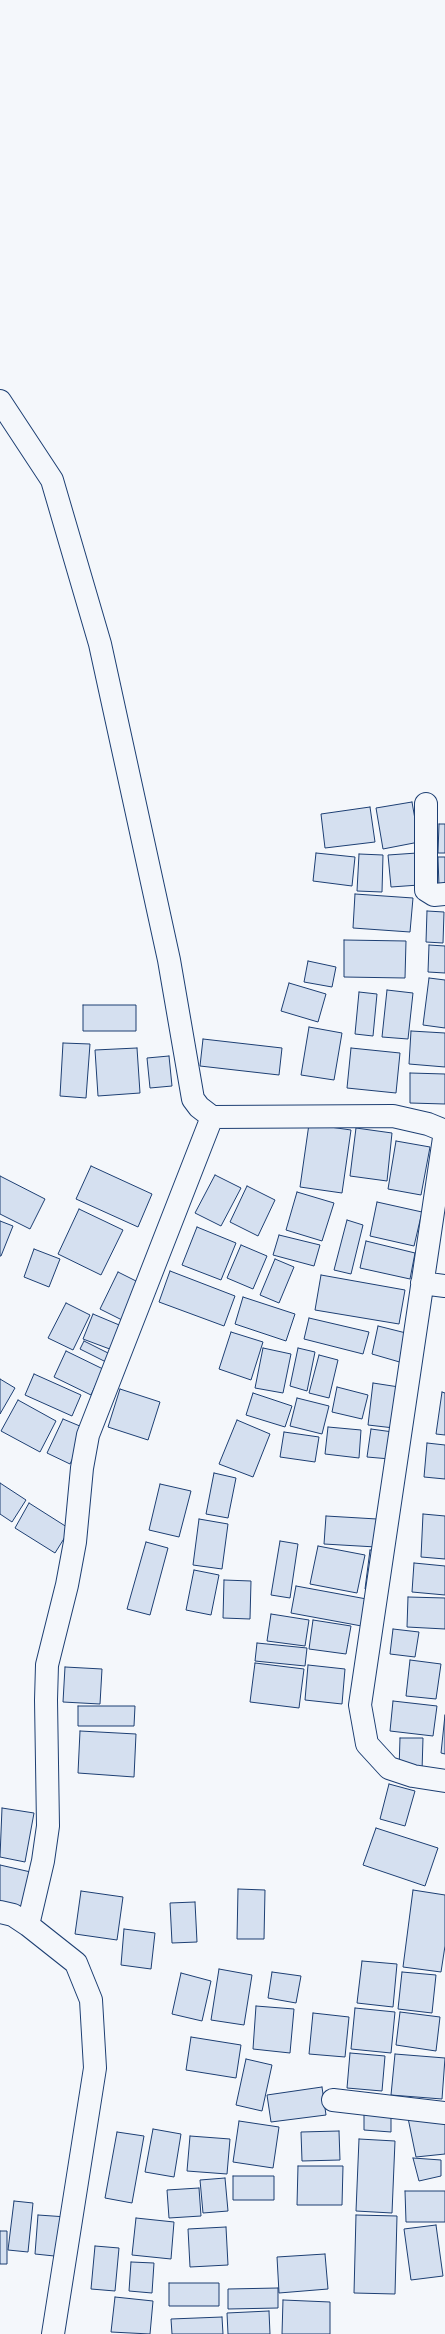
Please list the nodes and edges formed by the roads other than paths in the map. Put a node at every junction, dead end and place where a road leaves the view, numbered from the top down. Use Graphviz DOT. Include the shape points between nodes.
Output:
graph roads {
  1 [pos="0,401"];
  2 [pos="426,804"];
  3 [pos="445,894"];
  4 [pos="212,1117"];
  5 [pos="445,1131"];
  6 [pos="422,1283"];
  7 [pos="445,1286"];
  8 [pos="445,1780"];
  9 [pos="0,1912"];
  10 [pos="28,1925"];
  11 [pos="333,2100"];
  12 [pos="445,2113"];
  13 [pos="53,2334"];
  1 -- 4 [label="street" via="52,480 74,554 102,652 169,960 193,1099"];
  2 -- 3 [label="street" via="426,890 434,895"];
  4 -- 5 [label="street" via="392,1116 428,1124"];
  4 -- 10 [label="street" via="88,1435 75,1542 48,1665 48,1826 43,1861"];
  5 -- 6 [label="street"];
  6 -- 7 [label="street"];
  6 -- 8 [label="street" via="360,1705 367,1744 389,1768 413,1776"];
  9 -- 10 [label="street" via="13,1915"];
  10 -- 13 [label="street" via="76,1963 91,2000 95,2068"];
  11 -- 12 [label="street"];
}
